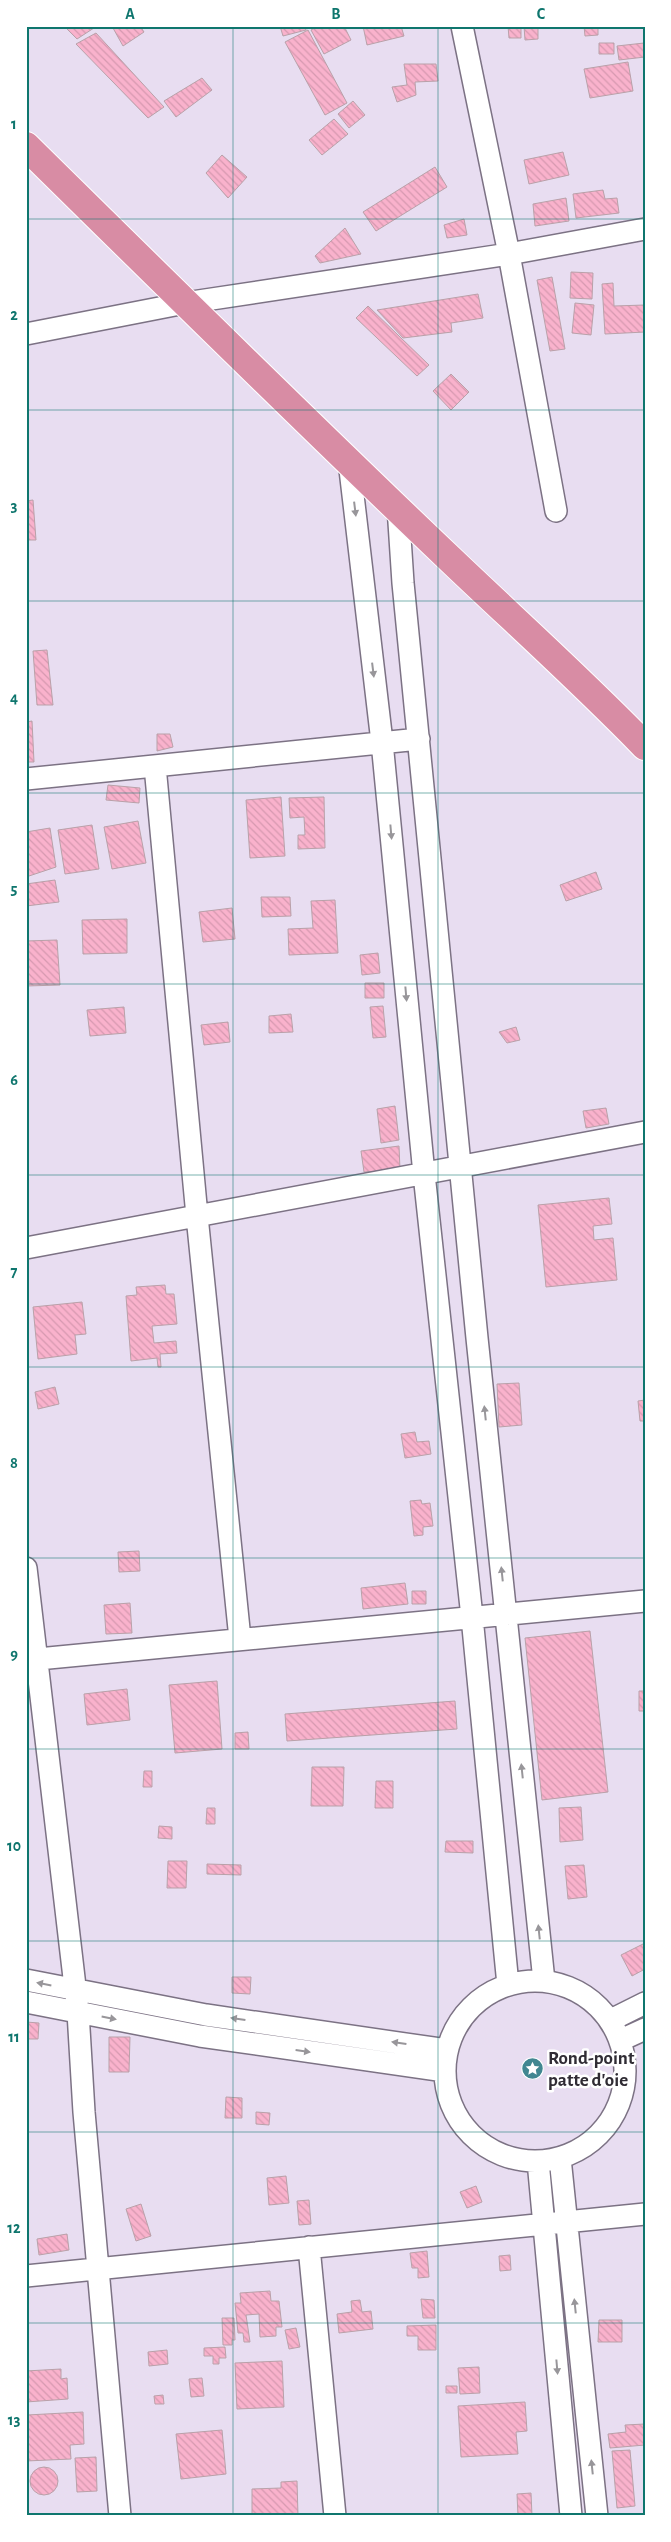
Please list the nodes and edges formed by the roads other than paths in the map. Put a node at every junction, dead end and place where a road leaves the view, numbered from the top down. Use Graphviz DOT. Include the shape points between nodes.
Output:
graph roads {
  1 [pos="462,26"];
  2 [pos="26,146"];
  3 [pos="645,229"];
  4 [pos="509,254"];
  5 [pos="185,303"];
  6 [pos="26,334"];
  7 [pos="349,461"];
  8 [pos="398,507"];
  9 [pos="556,511"];
  10 [pos="419,739"];
  11 [pos="382,742"];
  12 [pos="645,746"];
  13 [pos="155,766"];
  14 [pos="26,779"];
  15 [pos="645,1132"];
  16 [pos="462,1167"];
  17 [pos="424,1174"];
  18 [pos="197,1216"];
  19 [pos="26,1248"];
  20 [pos="27,1573"];
  21 [pos="645,1601"];
  22 [pos="506,1614"];
  23 [pos="472,1617"];
  24 [pos="240,1639"];
  25 [pos="38,1659"];
  26 [pos="26,1980"];
  27 [pos="544,1981"];
  28 [pos="508,1985"];
  29 [pos="75,1990"];
  30 [pos="26,2002"];
  31 [pos="645,2003"];
  32 [pos="78,2012"];
  33 [pos="610,2020"];
  34 [pos="645,2028"];
  35 [pos="621,2040"];
  36 [pos="447,2050"];
  37 [pos="445,2071"];
  38 [pos="560,2158"];
  39 [pos="538,2161"];
  40 [pos="645,2214"];
  41 [pos="566,2223"];
  42 [pos="544,2225"];
  43 [pos="309,2247"];
  44 [pos="98,2269"];
  45 [pos="26,2276"];
  46 [pos="114,2516"];
  47 [pos="120,2516"];
  48 [pos="335,2516"];
  49 [pos="571,2516"];
  50 [pos="597,2516"];
  1 -- 4 [label="street"];
  2 -- 5 [label="highway"];
  3 -- 4 [label="street"];
  4 -- 5 [label="street"];
  4 -- 9 [label="street"];
  5 -- 6 [label="street"];
  5 -- 7 [label="highway"];
  7 -- 8 [label="highway"];
  7 -- 11 [label="street, one-way"];
  8 -- 10 [label="street"];
  8 -- 12 [label="highway" via="590,689"];
  10 -- 11 [label="street"];
  10 -- 16 [label="street"];
  11 -- 13 [label="street"];
  11 -- 17 [label="street, one-way"];
  13 -- 14 [label="street"];
  13 -- 18 [label="street"];
  15 -- 16 [label="street"];
  16 -- 17 [label="street"];
  22 -- 16 [label="street, one-way"];
  17 -- 18 [label="street"];
  17 -- 23 [label="street"];
  18 -- 19 [label="street"];
  18 -- 24 [label="street"];
  20 -- 25 [label="street"];
  21 -- 22 [label="street"];
  22 -- 23 [label="street"];
  27 -- 22 [label="street, one-way"];
  23 -- 24 [label="street"];
  23 -- 28 [label="street"];
  24 -- 25 [label="street"];
  25 -- 29 [label="street"];
  29 -- 26 [label="street, one-way"];
  27 -- 28 [label="street"];
  27 -- 33 [label="street" via="581,1993 598,2005"];
  28 -- 36 [label="street" via="487,1994 469,2009"];
  29 -- 32 [label="street"];
  36 -- 29 [label="street, one-way" via="206,2015"];
  30 -- 32 [label="street"];
  31 -- 33 [label="street"];
  32 -- 37 [label="street, one-way" via="200,2036"];
  32 -- 44 [label="street"];
  33 -- 35 [label="street"];
  34 -- 35 [label="street"];
  35 -- 38 [label="street" via="626,2069 622,2098 608,2125 587,2145"];
  36 -- 37 [label="street"];
  37 -- 39 [label="street" via="449,2099 463,2125 483,2145 509,2157"];
  38 -- 39 [label="street"];
  38 -- 41 [label="street"];
  39 -- 42 [label="street"];
  40 -- 41 [label="street"];
  41 -- 42 [label="street"];
  50 -- 41 [label="street, one-way"];
  42 -- 43 [label="street"];
  42 -- 49 [label="street, one-way"];
  43 -- 44 [label="street"];
  43 -- 48 [label="street"];
  44 -- 45 [label="street"];
  44 -- 47 [label="street"];
  46 -- 47 [label="street"];
}
